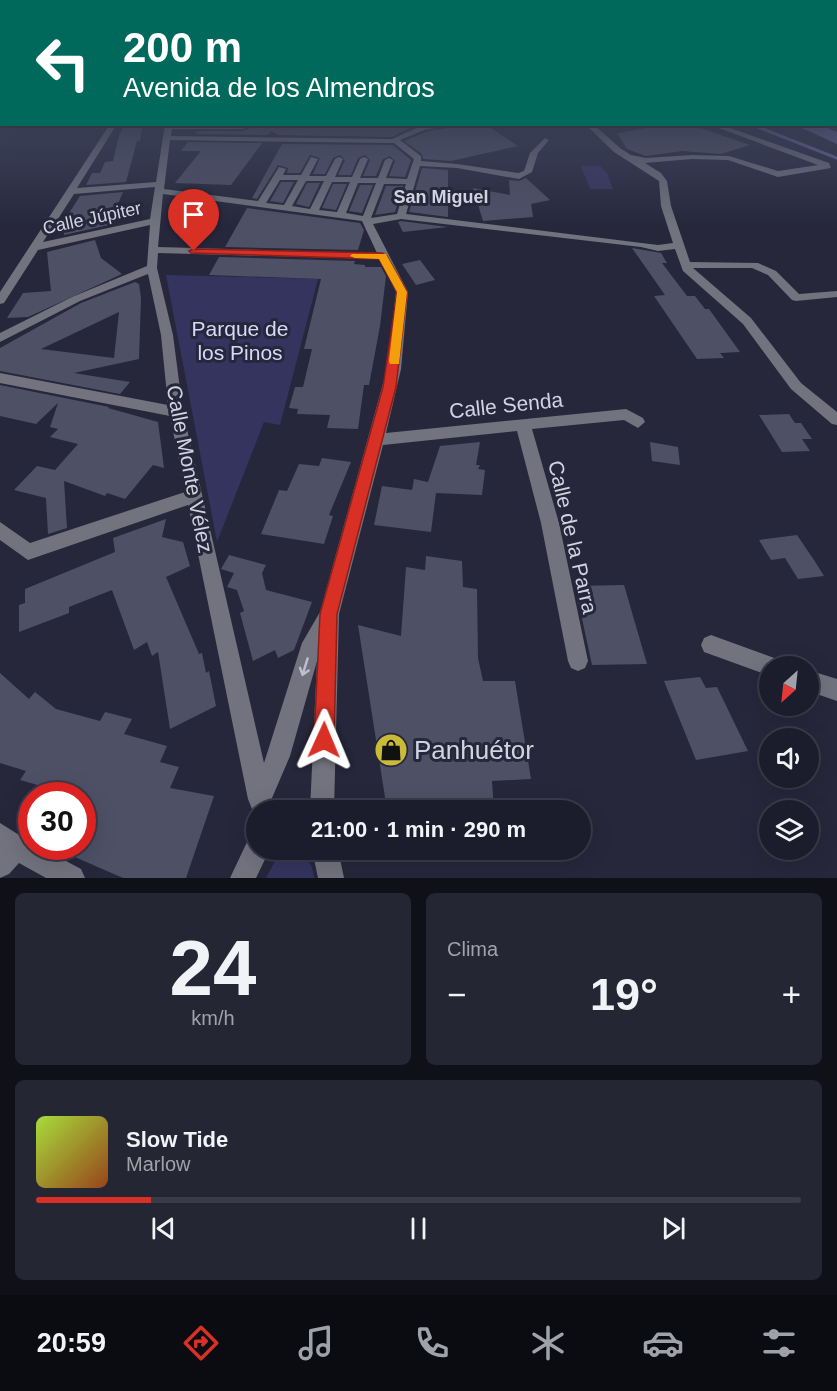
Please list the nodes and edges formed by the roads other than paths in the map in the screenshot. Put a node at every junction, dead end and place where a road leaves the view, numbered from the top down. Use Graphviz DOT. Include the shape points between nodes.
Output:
graph roads {
  1 [pos="100,146"];
  2 [pos="166,146"];
  3 [pos="404,146"];
  4 [pos="540,146"];
  5 [pos="613,146"];
  6 [pos="772,146"];
  7 [pos="628,156"];
  8 [pos="314,159"];
  9 [pos="339,159"];
  10 [pos="364,159"];
  11 [pos="389,160"];
  12 [pos="416,163"];
  13 [pos="283,167"];
  14 [pos="833,168"];
  15 [pos="277,177"];
  16 [pos="303,178"];
  17 [pos="329,179"];
  18 [pos="354,180"];
  19 [pos="381,181"];
  20 [pos="411,182"];
  21 [pos="162,187"];
  22 [pos="73,190"];
  23 [pos="260,205"];
  24 [pos="286,209"];
  25 [pos="313,213"];
  26 [pos="340,216"];
  27 [pos="401,216"];
  28 [pos="366,220"];
  29 [pos="155,221"];
  30 [pos="678,246"];
  31 [pos="36,248"];
  32 [pos="154,250"];
  33 [pos="382,256"];
  34 [pos="685,265"];
  35 [pos="152,268"];
  36 [pos="837,294"];
  37 [pos="0,302"];
  38 [pos="2,336"];
  39 [pos="0,378"];
  40 [pos="176,412"];
  41 [pos="837,420"];
  42 [pos="638,422"];
  43 [pos="523,424"];
  44 [pos="377,440"];
  45 [pos="194,496"];
  46 [pos="0,530"];
  47 [pos="328,614"];
  48 [pos="711,645"];
  49 [pos="578,662"];
  50 [pos="759,662"];
  51 [pos="819,684"];
  52 [pos="837,690"];
  53 [pos="260,800"];
  54 [pos="262,800"];
  55 [pos="322,800"];
  56 [pos="5,849"];
  57 [pos="252,860"];
  58 [pos="327,860"];
  59 [pos="72,878"];
  60 [pos="243,878"];
  61 [pos="331,878"];
  1 -- 22 [label="street"];
  2 -- 21 [label="street, Calle Monte Vélez"];
  3 -- 12 [label="street" via="416,154"];
  4 -- 12 [label="street" via="528,172 519,176"];
  5 -- 7 [label="street"];
  6 -- 14 [label="street"];
  7 -- 14 [label="street" via="649,161 718,157 778,174"];
  7 -- 30 [label="street" via="663,181"];
  8 -- 16 [label="street"];
  9 -- 17 [label="street"];
  10 -- 18 [label="street"];
  11 -- 19 [label="street"];
  12 -- 20 [label="street"];
  13 -- 15 [label="street"];
  15 -- 16 [label="street"];
  15 -- 23 [label="street"];
  16 -- 17 [label="street"];
  16 -- 24 [label="street"];
  17 -- 18 [label="street"];
  17 -- 25 [label="street"];
  18 -- 19 [label="street"];
  18 -- 26 [label="street"];
  19 -- 20 [label="street"];
  19 -- 28 [label="street"];
  20 -- 27 [label="street"];
  21 -- 22 [label="street"];
  21 -- 23 [label="street"];
  21 -- 29 [label="street, Calle Monte Vélez"];
  22 -- 31 [label="street"];
  23 -- 24 [label="street"];
  24 -- 25 [label="street"];
  25 -- 26 [label="street"];
  26 -- 28 [label="street"];
  27 -- 28 [label="street"];
  27 -- 30 [label="street" via="658,248"];
  28 -- 33 [label="street"];
  29 -- 31 [label="street, Calle Júpiter"];
  29 -- 32 [label="street, Calle Monte Vélez"];
  30 -- 34 [label="street"];
  31 -- 37 [label="street"];
  32 -- 33 [label="street"];
  32 -- 35 [label="street, Calle Monte Vélez"];
  33 -- 44 [label="street" via="402,292 394,369"];
  34 -- 36 [label="street" via="754,265 772,273 796,297"];
  34 -- 41 [label="street" via="747,321 796,386"];
  35 -- 38 [label="street" via="76,299"];
  35 -- 40 [label="street, Calle Monte Vélez"];
  39 -- 40 [label="street"];
  40 -- 45 [label="street, Calle Monte Vélez"];
  42 -- 43 [label="street, Calle Senda" via="626,414"];
  43 -- 44 [label="street, Calle Senda"];
  43 -- 49 [label="street, Calle de la Parra" via="550,523"];
  44 -- 47 [label="street"];
  45 -- 46 [label="street" via="28,552"];
  45 -- 53 [label="street, Calle Monte Vélez"];
  47 -- 54 [label="street, one-way" via="312,643"];
  47 -- 55 [label="street"];
  48 -- 50 [label="street"];
  51 -- 52 [label="street"];
  56 -- 59 [label="street"];
  57 -- 60 [label="street"];
  58 -- 61 [label="street"];
}
